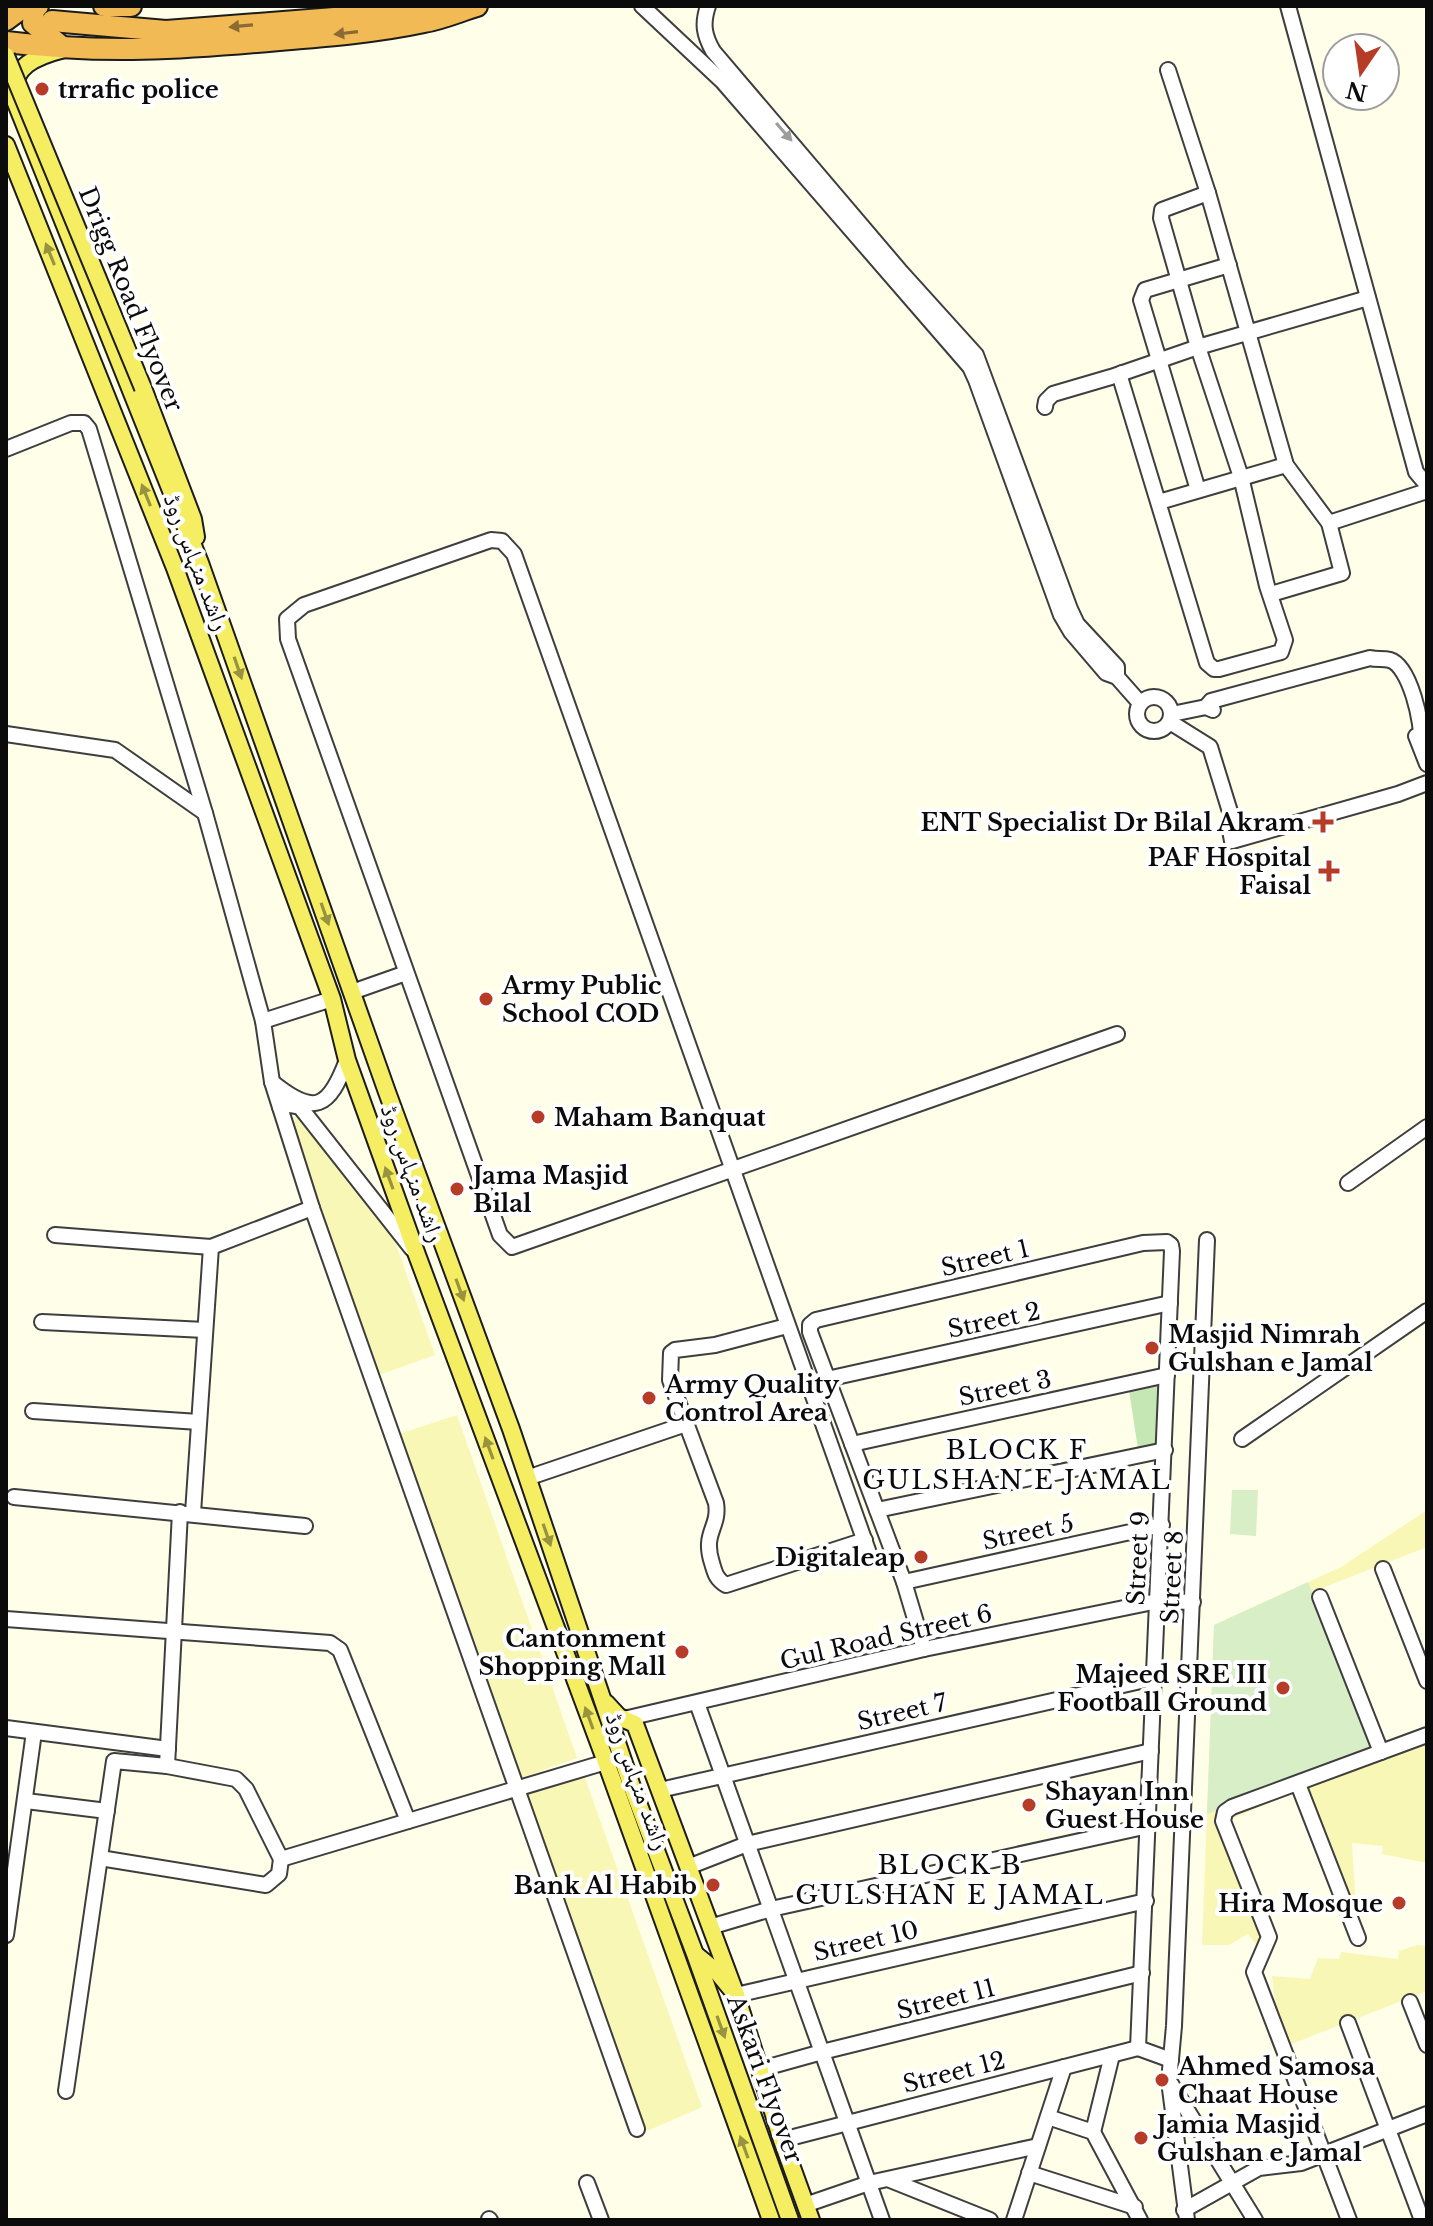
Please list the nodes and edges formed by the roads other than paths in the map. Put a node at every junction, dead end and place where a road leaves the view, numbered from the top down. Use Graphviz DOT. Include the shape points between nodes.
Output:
graph roads {
  1 [pos="25,6"];
  2 [pos="104,6"];
  3 [pos="131,6"];
  4 [pos="437,6"];
  5 [pos="477,6"];
  6 [pos="642,6"];
  7 [pos="708,6"];
  8 [pos="1288,6"];
  9 [pos="45,13"];
  10 [pos="6,20"];
  11 [pos="6,42"];
  12 [pos="65,48"];
  13 [pos="6,56"];
  14 [pos="707,56"];
  15 [pos="1168,70"];
  16 [pos="6,145"];
  17 [pos="1208,193"];
  18 [pos="1229,265"];
  19 [pos="1178,279"];
  20 [pos="1368,298"];
  21 [pos="1249,332"];
  22 [pos="1198,347"];
  23 [pos="1159,360"];
  24 [pos="1122,373"];
  25 [pos="1045,407"];
  26 [pos="6,449"];
  27 [pos="1286,465"];
  28 [pos="1241,477"];
  29 [pos="1427,488"];
  30 [pos="1198,490"];
  31 [pos="1159,502"];
  32 [pos="1329,523"];
  33 [pos="200,563"];
  34 [pos="1271,594"];
  35 [pos="1140,703"];
  36 [pos="1171,718"];
  37 [pos="6,734"];
  38 [pos="1427,764"];
  39 [pos="1427,783"];
  40 [pos="205,813"];
  41 [pos="406,973"];
  42 [pos="352,992"];
  43 [pos="332,999"];
  44 [pos="263,1021"];
  45 [pos="1117,1034"];
  46 [pos="347,1060"];
  47 [pos="272,1082"];
  48 [pos="280,1107"];
  49 [pos="1427,1127"];
  50 [pos="733,1167"];
  51 [pos="1348,1183"];
  52 [pos="312,1208"];
  53 [pos="55,1235"];
  54 [pos="1207,1240"];
  55 [pos="1171,1245"];
  56 [pos="211,1247"];
  57 [pos="417,1255"];
  58 [pos="1170,1303"];
  59 [pos="1427,1311"];
  60 [pos="42,1322"];
  61 [pos="787,1326"];
  62 [pos="205,1330"];
  63 [pos="1167,1375"];
  64 [pos="827,1379"];
  65 [pos="33,1411"];
  66 [pos="199,1422"];
  67 [pos="686,1424"];
  68 [pos="1242,1439"];
  69 [pos="852,1444"];
  70 [pos="1165,1450"];
  71 [pos="527,1478"];
  72 [pos="14,1497"];
  73 [pos="877,1510"];
  74 [pos="187,1513"];
  75 [pos="1162,1525"];
  76 [pos="305,1526"];
  77 [pos="865,1540"];
  78 [pos="870,1556"];
  79 [pos="1383,1569"];
  80 [pos="904,1582"];
  81 [pos="1320,1597"];
  82 [pos="1158,1601"];
  83 [pos="1193,1602"];
  84 [pos="6,1619"];
  85 [pos="174,1631"];
  86 [pos="924,1649"];
  87 [pos="1154,1678"];
  88 [pos="1427,1681"];
  89 [pos="602,1699"];
  90 [pos="697,1703"];
  91 [pos="624,1719"];
  92 [pos="6,1728"];
  93 [pos="34,1732"];
  94 [pos="1427,1735"];
  95 [pos="168,1749"];
  96 [pos="1151,1751"];
  97 [pos="1381,1752"];
  98 [pos="606,1762"];
  99 [pos="167,1766"];
  100 [pos="722,1775"];
  101 [pos="631,1784"];
  102 [pos="1298,1784"];
  103 [pos="516,1789"];
  104 [pos="660,1790"];
  105 [pos="26,1801"];
  106 [pos="107,1811"];
  107 [pos="408,1821"];
  108 [pos="1148,1826"];
  109 [pos="747,1844"];
  110 [pos="100,1858"];
  111 [pos="281,1859"];
  112 [pos="642,1860"];
  113 [pos="662,1865"];
  114 [pos="688,1867"];
  115 [pos="1146,1901"];
  116 [pos="771,1909"];
  117 [pos="710,1927"];
  118 [pos="6,1935"];
  119 [pos="1358,1938"];
  120 [pos="673,1947"];
  121 [pos="695,1954"];
  122 [pos="1142,1973"];
  123 [pos="796,1980"];
  124 [pos="736,1995"];
  125 [pos="1410,2002"];
  126 [pos="1348,2023"];
  127 [pos="1427,2045"];
  128 [pos="1138,2048"];
  129 [pos="822,2052"];
  130 [pos="1112,2055"];
  131 [pos="1171,2060"];
  132 [pos="1064,2067"];
  133 [pos="761,2069"];
  134 [pos="1169,2081"];
  135 [pos="66,2091"];
  136 [pos="1427,2114"];
  137 [pos="1048,2117"];
  138 [pos="847,2122"];
  139 [pos="637,2129"];
  140 [pos="1388,2129"];
  141 [pos="1093,2132"];
  142 [pos="782,2140"];
  143 [pos="1038,2146"];
  144 [pos="1324,2154"];
  145 [pos="1029,2173"];
  146 [pos="889,2179"];
  147 [pos="1232,2182"];
  148 [pos="587,2183"];
  149 [pos="869,2183"];
  150 [pos="808,2212"];
  151 [pos="1137,2214"];
  152 [pos="1185,2215"];
  153 [pos="601,2220"];
  154 [pos="771,2220"];
  155 [pos="790,2220"];
  156 [pos="882,2220"];
  157 [pos="990,2220"];
  158 [pos="1014,2220"];
  159 [pos="1255,2220"];
  160 [pos="1349,2220"];
  161 [pos="1422,2220"];
  1 -- 10 [label="highway"];
  2 -- 3 [label="highway"];
  4 -- 9 [label="highway, one-way" via="166,31"];
  5 -- 12 [label="highway, one-way" via="426,22 346,34 181,49"];
  6 -- 14 [label="street"];
  7 -- 14 [label="street"];
  8 -- 20 [label="street"];
  9 -- 12 [label="highway" via="32,17 33,23"];
  11 -- 12 [label="highway"];
  12 -- 33 [label="main road, راشد منہاس روڈ" via="18,72 14,98"];
  13 -- 33 [label="main road, Drigg Road Flyover, bridge" via="143,388 193,519"];
  14 -- 35 [label="street" via="970,367 1061,615 1106,673 1117,677"];
  15 -- 17 [label="street"];
  43 -- 16 [label="main road, راشد منہاس روڈ, one-way" via="175,568"];
  17 -- 18 [label="street"];
  17 -- 19 [label="street" via="1162,210"];
  18 -- 19 [label="street"];
  18 -- 21 [label="street"];
  19 -- 22 [label="street"];
  19 -- 23 [label="street" via="1142,292"];
  20 -- 21 [label="street"];
  20 -- 29 [label="street" via="1416,472"];
  21 -- 22 [label="street"];
  21 -- 27 [label="street"];
  22 -- 23 [label="street"];
  22 -- 28 [label="street"];
  23 -- 24 [label="street"];
  23 -- 30 [label="street"];
  24 -- 25 [label="street" via="1053,394"];
  24 -- 31 [label="street"];
  26 -- 40 [label="street" via="71,423 84,423 89,429"];
  27 -- 28 [label="street"];
  27 -- 32 [label="street"];
  28 -- 30 [label="street"];
  28 -- 34 [label="street"];
  29 -- 32 [label="street"];
  30 -- 31 [label="street"];
  31 -- 34 [label="street" via="1211,667 1281,652 1285,640"];
  32 -- 34 [label="street" via="1342,573"];
  33 -- 42 [label="main road, راشد منہاس روڈ, one-way"];
  35 -- 36 [label="street" via="1156,696 1164,699"];
  35 -- 36 [label="street" via="1137,719 1148,731 1164,728"];
  36 -- 38 [label="street" via="1388,659 1400,667 1398,676"];
  36 -- 39 [label="street" via="1202,742 1232,841"];
  37 -- 40 [label="street" via="115,750"];
  40 -- 44 [label="street"];
  41 -- 42 [label="street"];
  41 -- 50 [label="street" via="500,1235 512,1247"];
  41 -- 50 [label="street" via="288,639 287,619 304,605 491,540 502,541 514,554"];
  42 -- 71 [label="main road, راشد منہاس روڈ, one-way"];
  43 -- 44 [label="street"];
  43 -- 46 [label="main road, راشد منہاس روڈ"];
  44 -- 47 [label="street"];
  45 -- 50 [label="street"];
  46 -- 47 [label="street" via="332,1094 320,1102 301,1101"];
  57 -- 46 [label="main road, راشد منہاس روڈ, one-way"];
  47 -- 48 [label="street"];
  48 -- 52 [label="street"];
  48 -- 57 [label="street" via="300,1107"];
  49 -- 51 [label="street"];
  50 -- 61 [label="street"];
  52 -- 56 [label="street"];
  52 -- 103 [label="street"];
  53 -- 56 [label="street"];
  54 -- 83 [label="street, Street 8"];
  55 -- 58 [label="street, Street 9"];
  55 -- 64 [label="street, Street 1" via="1143,1243 816,1320 810,1332"];
  56 -- 62 [label="street"];
  98 -- 57 [label="main road, راشد منہاس روڈ, one-way"];
  58 -- 63 [label="street, Street 9"];
  58 -- 64 [label="street, Street 2"];
  59 -- 68 [label="street"];
  60 -- 62 [label="street"];
  61 -- 67 [label="street" via="671,1353 670,1380"];
  61 -- 77 [label="street"];
  62 -- 66 [label="street"];
  63 -- 69 [label="street, Street 3"];
  63 -- 70 [label="street, Street 9"];
  64 -- 69 [label="street"];
  65 -- 66 [label="street"];
  66 -- 74 [label="street"];
  67 -- 71 [label="street"];
  67 -- 77 [label="street" via="716,1503 707,1546 717,1579 726,1585"];
  69 -- 73 [label="street"];
  70 -- 73 [label="street"];
  70 -- 75 [label="street, Street 9"];
  71 -- 89 [label="main road, راشد منہاس روڈ, one-way"];
  72 -- 74 [label="street"];
  73 -- 80 [label="street"];
  74 -- 76 [label="street"];
  74 -- 85 [label="street"];
  75 -- 80 [label="street, Street 5"];
  75 -- 82 [label="street, Street 9"];
  77 -- 78 [label="street"];
  79 -- 88 [label="street"];
  80 -- 86 [label="street"];
  81 -- 97 [label="street"];
  82 -- 83 [label="street, Gul Road Street 6"];
  82 -- 86 [label="street, Gul Road Street 6"];
  82 -- 87 [label="street, Street 9"];
  83 -- 131 [label="street, Street 8"];
  84 -- 85 [label="street"];
  85 -- 95 [label="street"];
  85 -- 107 [label="street" via="317,1641 340,1650"];
  86 -- 90 [label="street, Gul Road Street 6"];
  87 -- 96 [label="street, Street 9"];
  87 -- 100 [label="street, Street 7"];
  89 -- 91 [label="main road"];
  89 -- 101 [label="main road, راشد منہاس روڈ"];
  90 -- 91 [label="street, Gul Road Street 6"];
  90 -- 100 [label="street"];
  91 -- 104 [label="main road" via="635,1724"];
  92 -- 93 [label="street"];
  93 -- 95 [label="street"];
  93 -- 105 [label="street"];
  94 -- 97 [label="street"];
  95 -- 99 [label="street"];
  96 -- 108 [label="street, Street 9"];
  96 -- 109 [label="street"];
  97 -- 102 [label="street"];
  98 -- 103 [label="street"];
  98 -- 112 [label="main road, راشد منہاس روڈ"];
  99 -- 106 [label="street" via="114,1761"];
  99 -- 111 [label="street" via="236,1779"];
  100 -- 104 [label="street, Street 7"];
  100 -- 109 [label="street"];
  101 -- 112 [label="main road" via="645,1849"];
  101 -- 113 [label="main road, راشد منہاس روڈ"];
  102 -- 119 [label="street"];
  102 -- 144 [label="street" via="1232,1807 1223,1821 1269,1937 1254,1972"];
  103 -- 107 [label="street"];
  103 -- 139 [label="street"];
  104 -- 114 [label="main road"];
  105 -- 106 [label="street"];
  105 -- 118 [label="street"];
  106 -- 110 [label="street"];
  107 -- 111 [label="street"];
  108 -- 115 [label="street, Street 9"];
  108 -- 116 [label="street"];
  109 -- 114 [label="street"];
  109 -- 116 [label="street"];
  110 -- 111 [label="street" via="266,1885 279,1874"];
  110 -- 135 [label="street"];
  112 -- 120 [label="main road, راشد منہاس روڈ"];
  113 -- 120 [label="main road" via="656,1874"];
  113 -- 121 [label="main road, راشد منہاس روڈ"];
  114 -- 117 [label="main road"];
  115 -- 122 [label="street, Street 9"];
  115 -- 123 [label="street, Street 10"];
  116 -- 117 [label="street"];
  116 -- 123 [label="street"];
  117 -- 124 [label="main road"];
  154 -- 120 [label="main road, راشد منہاس روڈ, one-way"];
  121 -- 124 [label="main road"];
  121 -- 155 [label="main road, Askari Flyover, one-way"];
  122 -- 128 [label="street, Street 9"];
  122 -- 129 [label="street, Street 11"];
  123 -- 124 [label="street, Street 10"];
  123 -- 129 [label="street"];
  124 -- 133 [label="main road"];
  125 -- 127 [label="street"];
  126 -- 140 [label="street"];
  128 -- 130 [label="street, Street 12"];
  128 -- 131 [label="street"];
  129 -- 133 [label="street, Street 11"];
  129 -- 138 [label="street"];
  130 -- 132 [label="street, Street 12"];
  130 -- 141 [label="street"];
  131 -- 134 [label="street, Street 8"];
  132 -- 137 [label="street"];
  132 -- 138 [label="street, Street 12"];
  133 -- 142 [label="main road"];
  134 -- 147 [label="street"];
  134 -- 152 [label="street, Street 8"];
  136 -- 140 [label="street"];
  137 -- 141 [label="street"];
  137 -- 143 [label="street"];
  138 -- 142 [label="street, Street 12"];
  138 -- 149 [label="street"];
  140 -- 144 [label="street"];
  140 -- 161 [label="street"];
  141 -- 151 [label="street"];
  142 -- 150 [label="main road"];
  143 -- 145 [label="street"];
  143 -- 146 [label="street"];
  144 -- 147 [label="street" via="1259,2168"];
  144 -- 160 [label="street"];
  145 -- 151 [label="street"];
  145 -- 158 [label="street"];
  146 -- 149 [label="street"];
  146 -- 157 [label="street"];
  147 -- 152 [label="street"];
  147 -- 159 [label="street"];
  148 -- 153 [label="street"];
  149 -- 150 [label="street"];
  149 -- 156 [label="street"];
}
